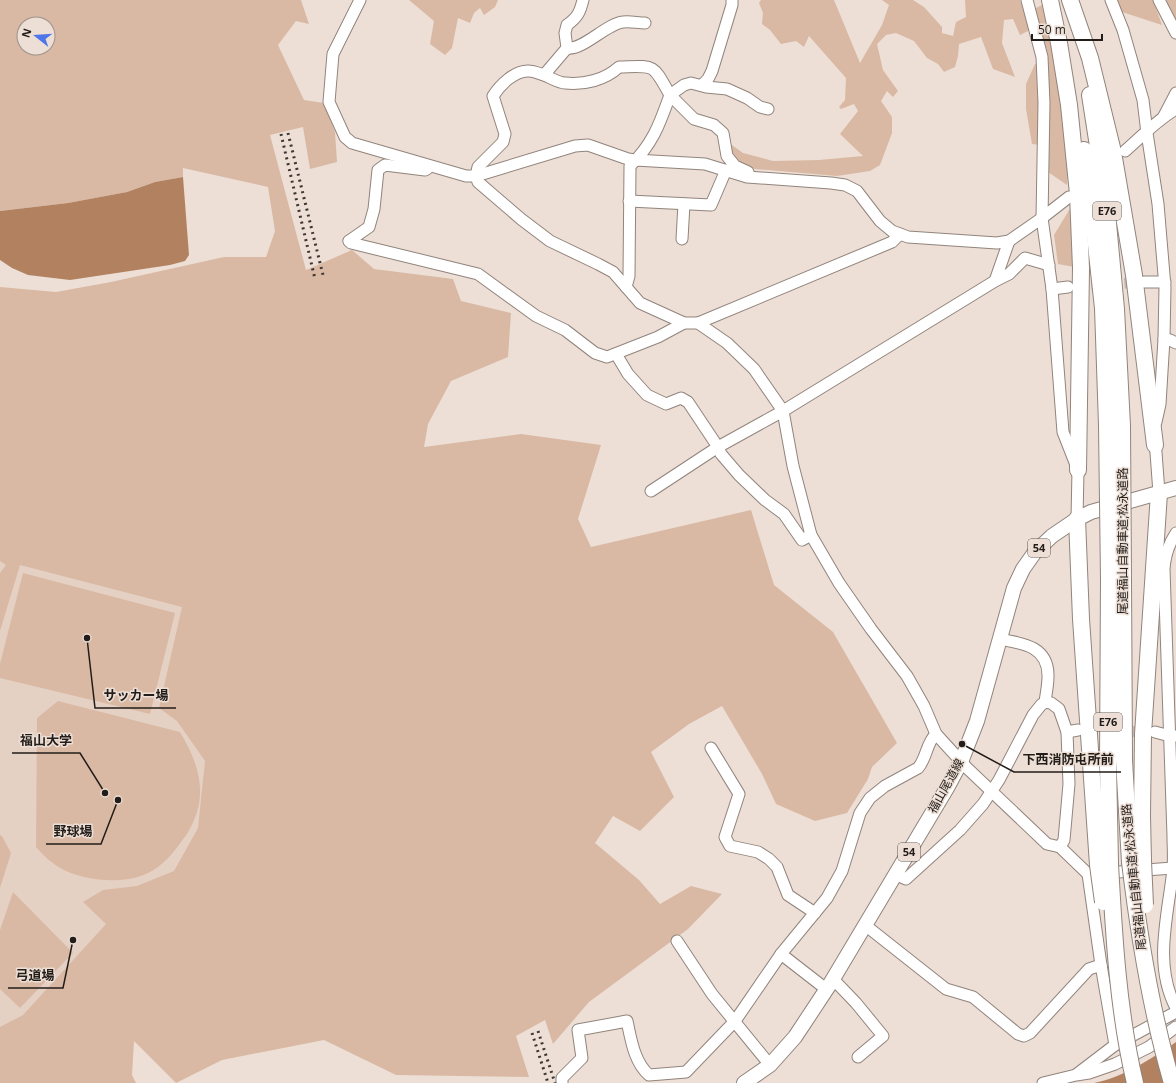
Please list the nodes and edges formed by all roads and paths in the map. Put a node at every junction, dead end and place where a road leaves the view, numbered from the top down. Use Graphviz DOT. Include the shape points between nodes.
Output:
graph roads {
  1 [pos="360,0"];
  2 [pos="583,0"];
  3 [pos="732,0"];
  4 [pos="1027,0"];
  5 [pos="1050,0"];
  6 [pos="1054,0"];
  7 [pos="1069,0"];
  8 [pos="1111,0"];
  9 [pos="1159,0"];
  10 [pos="645,23"];
  11 [pos="1176,33"];
  12 [pos="567,48"];
  13 [pos="544,75"];
  14 [pos="702,85"];
  15 [pos="1176,93"];
  16 [pos="670,95"];
  17 [pos="768,109"];
  18 [pos="1176,109"];
  19 [pos="1164,116"];
  20 [pos="1147,133"];
  21 [pos="1124,151"];
  22 [pos="635,160"];
  23 [pos="431,166"];
  24 [pos="726,170"];
  25 [pos="476,176"];
  26 [pos="757,177"];
  27 [pos="1069,196"];
  28 [pos="629,202"];
  29 [pos="684,204"];
  30 [pos="1042,218"];
  31 [pos="900,234"];
  32 [pos="682,239"];
  33 [pos="1009,241"];
  34 [pos="1048,265"];
  35 [pos="995,281"];
  36 [pos="1144,282"];
  37 [pos="1165,282"];
  38 [pos="626,287"];
  39 [pos="1068,287"];
  40 [pos="1052,289"];
  41 [pos="684,323"];
  42 [pos="698,323"];
  43 [pos="1164,339"];
  44 [pos="1176,343"];
  45 [pos="616,354"];
  46 [pos="783,411"];
  47 [pos="1114,426"];
  48 [pos="1155,445"];
  49 [pos="718,447"];
  50 [pos="1078,470"];
  51 [pos="1176,488"];
  52 [pos="651,491"];
  53 [pos="1159,493"];
  54 [pos="1077,519"];
  55 [pos="1176,533"];
  56 [pos="811,535"];
  57 [pos="1116,580"];
  58 [pos="999,639"];
  59 [pos="1045,702"];
  60 [pos="1078,730"];
  61 [pos="1067,732"];
  62 [pos="1155,732"];
  63 [pos="936,734"];
  64 [pos="1173,736"];
  65 [pos="712,748"];
  66 [pos="960,762"];
  67 [pos="992,792"];
  68 [pos="1060,847"];
  69 [pos="1137,862"];
  70 [pos="1099,868"];
  71 [pos="1173,868"];
  72 [pos="896,874"];
  73 [pos="815,913"];
  74 [pos="865,925"];
  75 [pos="677,941"];
  76 [pos="781,954"];
  77 [pos="1101,965"];
  78 [pos="829,984"];
  79 [pos="1176,1008"];
  80 [pos="1176,1012"];
  81 [pos="735,1021"];
  82 [pos="1176,1027"];
  83 [pos="1115,1045"];
  84 [pos="858,1057"];
  85 [pos="770,1065"];
  86 [pos="1076,1075"];
  87 [pos="649,1079"];
  88 [pos="1171,1079"];
  89 [pos="562,1083"];
  90 [pos="744,1083"];
  91 [pos="1044,1083"];
  92 [pos="1135,1083"];
  1 -- 23 [label="street" via="333,54 329,102 345,137 352,143"];
  2 -- 12 [label="street" via="580,13 567,24"];
  3 -- 14 [label="street" via="712,71"];
  4 -- 30 [label="street" via="1042,57"];
  5 -- 50 [label="highway" via="1069,105 1078,194 1081,268"];
  6 -- 47 [label="highway, 尾道福山自動車道;松永道路 / E76" via="1073,83 1090,190"];
  7 -- 47 [label="highway, 尾道福山自動車道;松永道路 / E76" via="1088,79 1106,191 1116,309"];
  7 -- 48 [label="highway" via="1090,58 1114,152 1134,275"];
  8 -- 20 [label="street" via="1123,30 1143,100"];
  9 -- 11 [label="street"];
  10 -- 12 [label="street" via="622,22 577,47"];
  12 -- 13 [label="street"];
  13 -- 16 [label="street" via="564,83 584,82 603,78 619,67 648,66 657,72"];
  13 -- 25 [label="street" via="529,71 520,72 512,76 496,92 494,102 505,134 503,142 478,166"];
  14 -- 16 [label="street" via="684,85"];
  14 -- 17 [label="street" via="727,89"];
  15 -- 19 [label="street"];
  16 -- 22 [label="street" via="657,130 642,154"];
  16 -- 26 [label="street" via="694,119 714,125 723,133 727,156 736,166 756,174"];
  18 -- 19 [label="street"];
  19 -- 20 [label="street"];
  20 -- 21 [label="street"];
  20 -- 37 [label="street" via="1158,204"];
  22 -- 24 [label="street" via="705,164"];
  22 -- 25 [label="street" via="588,145 574,146"];
  22 -- 28 [label="street" via="630,166"];
  23 -- 25 [label="street" via="466,176"];
  23 -- 45 [label="street" via="425,170 385,165 378,170 374,209 369,227 349,241 478,274 536,316 565,330 595,353 607,357"];
  24 -- 26 [label="street" via="747,177"];
  24 -- 29 [label="street" via="711,205"];
  25 -- 38 [label="street" via="478,182 527,224 550,241 613,272"];
  26 -- 31 [label="street" via="845,185 857,191 880,221"];
  27 -- 30 [label="street"];
  28 -- 29 [label="street"];
  28 -- 38 [label="street"];
  29 -- 32 [label="street"];
  30 -- 33 [label="street"];
  30 -- 34 [label="street"];
  31 -- 33 [label="street" via="908,237 997,243"];
  31 -- 42 [label="street" via="892,242"];
  33 -- 35 [label="street"];
  34 -- 35 [label="street" via="1025,258 1009,274"];
  34 -- 40 [label="street"];
  35 -- 46 [label="street"];
  36 -- 37 [label="street"];
  37 -- 43 [label="street"];
  38 -- 41 [label="street" via="640,303"];
  39 -- 40 [label="street"];
  40 -- 50 [label="street" via="1063,432"];
  41 -- 42 [label="street"];
  41 -- 45 [label="street"];
  42 -- 46 [label="street" via="727,344 754,369"];
  43 -- 44 [label="street"];
  43 -- 48 [label="street"];
  45 -- 49 [label="street" via="628,374 646,395 666,404 681,398 688,402"];
  46 -- 49 [label="street"];
  46 -- 56 [label="street" via="793,466"];
  47 -- 57 [label="highway, 尾道福山自動車道;松永道路 / E76, bridge"];
  48 -- 53 [label="street"];
  49 -- 52 [label="street"];
  49 -- 56 [label="street" via="739,476 784,514 802,540"];
  50 -- 54 [label="street"];
  51 -- 53 [label="main road, 福山尾道線 / 54"];
  53 -- 54 [label="main road, 福山尾道線 / 54" via="1092,512"];
  53 -- 69 [label="highway" via="1143,734 1142,816"];
  54 -- 58 [label="main road, 福山尾道線 / 54" via="1052,536 1035,552 1023,569 1014,588"];
  54 -- 70 [label="highway" via="1081,619"];
  55 -- 64 [label="street" via="1168,545 1164,569"];
  56 -- 63 [label="street" via="838,584 907,676"];
  57 -- 69 [label="highway, 尾道福山自動車道;松永道路 / E76" via="1124,760"];
  57 -- 70 [label="highway, 尾道福山自動車道;松永道路 / E76" via="1108,765"];
  58 -- 59 [label="street" via="1033,648 1041,653 1048,676"];
  58 -- 66 [label="main road, 福山尾道線 / 54" via="977,721"];
  59 -- 61 [label="street" via="1059,709"];
  59 -- 67 [label="street" via="1033,715"];
  60 -- 61 [label="street"];
  61 -- 68 [label="street" via="1069,784 1064,840"];
  62 -- 64 [label="street"];
  63 -- 66 [label="street"];
  63 -- 73 [label="street" via="931,738 922,764 918,768 885,786 870,798 860,813 842,871"];
  64 -- 71 [label="street"];
  65 -- 73 [label="street" via="739,794 725,837 730,846 758,852 769,859 777,867 788,894"];
  66 -- 67 [label="street"];
  66 -- 72 [label="main road, 福山尾道線 / 54"];
  67 -- 68 [label="street" via="1047,844"];
  67 -- 72 [label="street" via="960,830 906,879"];
  68 -- 70 [label="street"];
  69 -- 88 [label="highway, 尾道福山自動車道;松永道路 / E76, bridge" via="1143,959"];
  70 -- 71 [label="street"];
  70 -- 77 [label="street"];
  70 -- 92 [label="highway, 尾道福山自動車道;松永道路 / E76, bridge" via="1114,942 1123,1020"];
  71 -- 79 [label="street" via="1163,939 1163,963 1166,984"];
  72 -- 74 [label="main road, 福山尾道線 / 54"];
  73 -- 76 [label="street"];
  74 -- 77 [label="street" via="946,989 973,997 1018,1034 1024,1036 1030,1033 1089,969"];
  74 -- 78 [label="main road, 福山尾道線 / 54"];
  75 -- 81 [label="street" via="712,994"];
  76 -- 78 [label="street"];
  76 -- 81 [label="street"];
  77 -- 83 [label="street"];
  78 -- 84 [label="street" via="856,1002 883,1036"];
  78 -- 85 [label="main road, 福山尾道線 / 54" via="795,1038"];
  80 -- 83 [label="street"];
  81 -- 85 [label="street"];
  81 -- 87 [label="street" via="686,1072"];
  82 -- 86 [label="street" via="1149,1047 1115,1064"];
  83 -- 86 [label="street"];
  85 -- 90 [label="main road, 福山尾道線 / 54"];
  86 -- 91 [label="street"];
  87 -- 89 [label="street" via="633,1047 627,1021 578,1030 582,1058 562,1078"];
}
